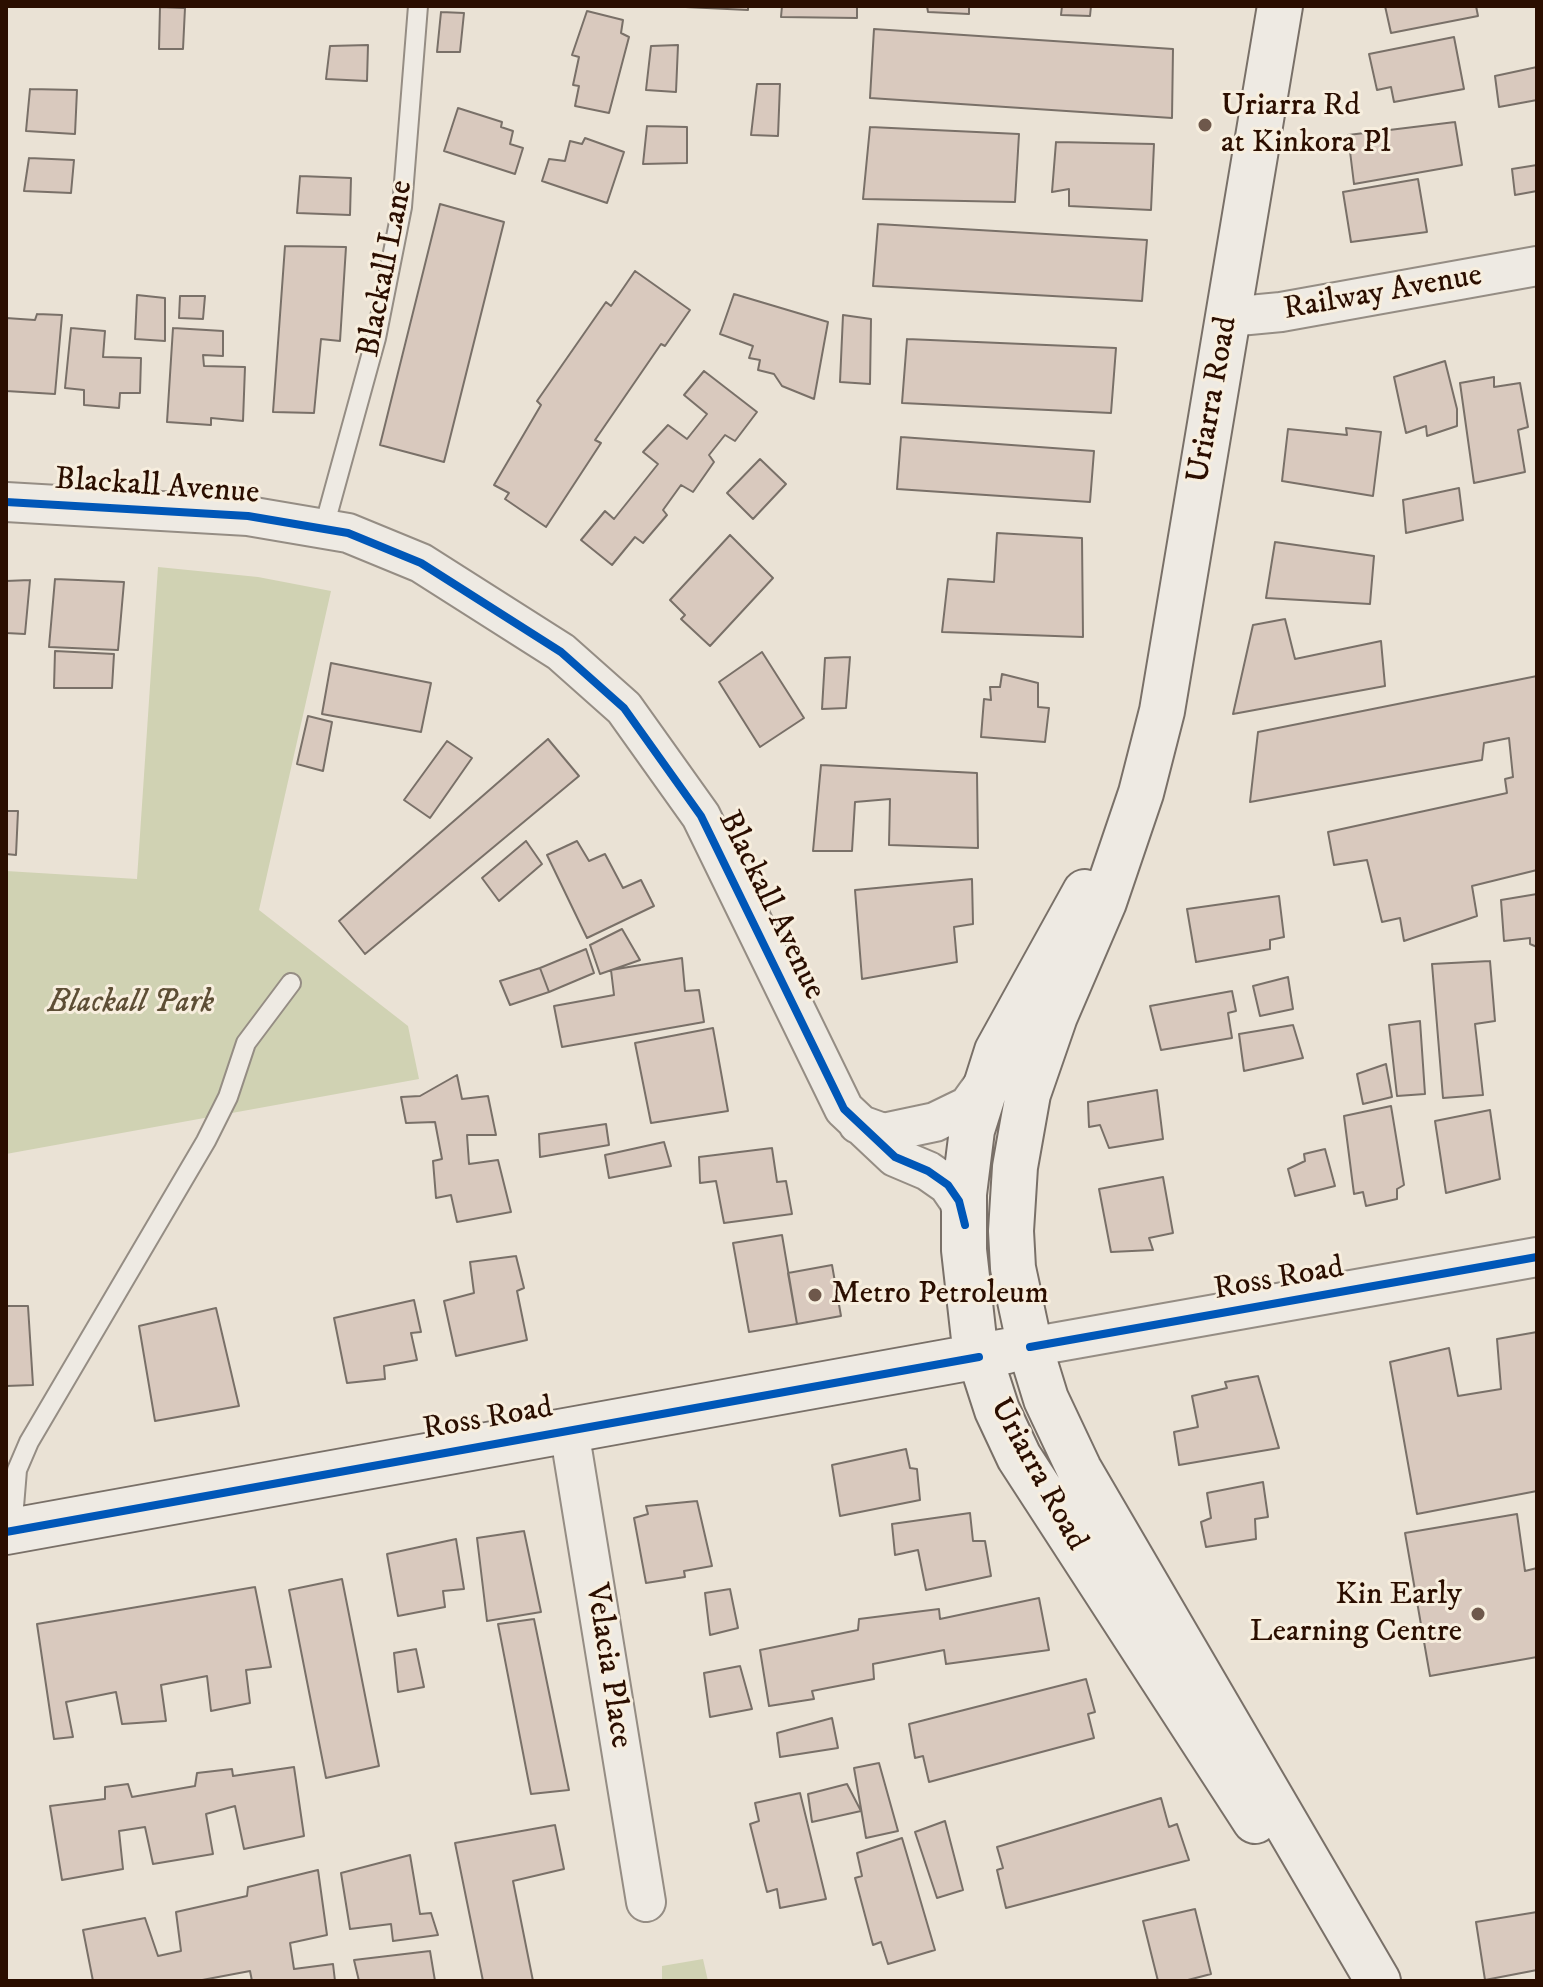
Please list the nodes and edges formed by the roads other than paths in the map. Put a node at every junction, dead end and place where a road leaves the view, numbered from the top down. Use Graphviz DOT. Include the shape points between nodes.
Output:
graph roads {
  1 [pos="418,6"];
  2 [pos="1280,6"];
  3 [pos="1537,266"];
  4 [pos="1228,317"];
  5 [pos="6,502"];
  6 [pos="324,527"];
  7 [pos="1141,793"];
  8 [pos="291,983"];
  9 [pos="986,1081"];
  10 [pos="858,1124"];
  11 [pos="965,1225"];
  12 [pos="1537,1257"];
  13 [pos="1030,1347"];
  14 [pos="979,1357"];
  15 [pos="569,1430"];
  16 [pos="9,1531"];
  17 [pos="646,1902"];
  18 [pos="1348,1981"];
  19 [pos="1378,1981"];
  1 -- 6 [label="lane, Blackall Lane" via="402,207 373,352"];
  2 -- 4 [label="main road, Uriarra Road"];
  3 -- 4 [label="street, Railway Avenue"];
  4 -- 7 [label="main road, Uriarra Road" via="1171,665"];
  5 -- 6 [label="street, Blackall Avenue" via="248,516"];
  6 -- 10 [label="street, Blackall Avenue" via="396,552 501,611 561,652 624,708 701,816 825,1075"];
  7 -- 9 [label="main road, Uriarra Road" via="1006,1033"];
  7 -- 13 [label="main road, Uriarra Road" via="1022,1117 1011,1231 1013,1268"];
  8 -- 16 [label="lane" via="246,1043 206,1141 29,1442 17,1470"];
  9 -- 10 [label="street" via="968,1106 935,1122 883,1133"];
  9 -- 11 [label="main road, Uriarra Road" via="972,1130"];
  10 -- 11 [label="street, Blackall Avenue" via="895,1157 948,1185"];
  11 -- 14 [label="main road, Uriarra Road" via="966,1290"];
  12 -- 13 [label="street, Ross Road"];
  13 -- 14 [label="main road, Ross Road"];
  13 -- 19 [label="main road, Uriarra Road" via="1046,1399 1079,1469"];
  14 -- 15 [label="main road, Ross Road"];
  14 -- 18 [label="main road, Uriarra Road" via="1019,1457 1302,1894"];
  15 -- 16 [label="main road, Ross Road"];
  15 -- 17 [label="street, Velacia Place"];
}
